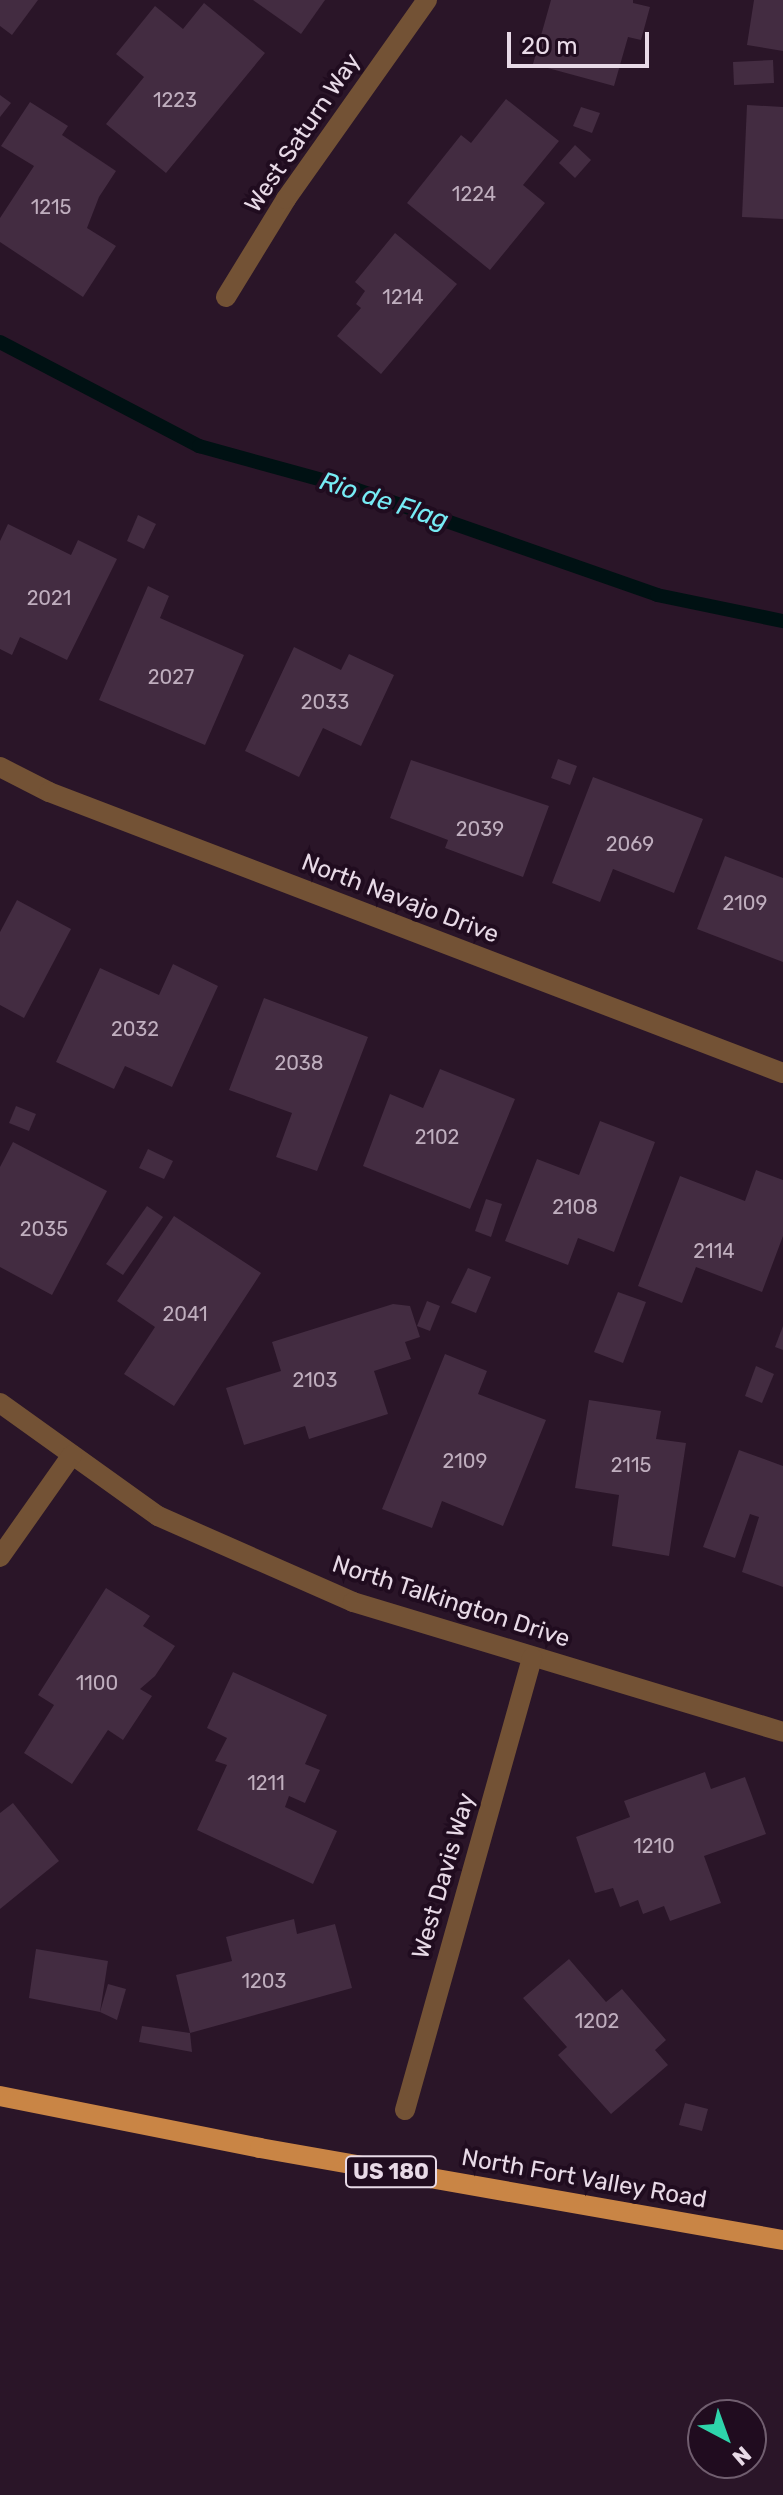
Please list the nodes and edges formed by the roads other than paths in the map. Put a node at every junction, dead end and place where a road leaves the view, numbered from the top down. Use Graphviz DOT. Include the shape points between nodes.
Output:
graph roads {
  1 [pos="427,0"];
  2 [pos="226,297"];
  3 [pos="0,767"];
  4 [pos="783,1073"];
  5 [pos="0,1403"];
  6 [pos="72,1455"];
  7 [pos="0,1557"];
  8 [pos="532,1657"];
  9 [pos="783,1732"];
  10 [pos="0,2096"];
  11 [pos="405,2110"];
  12 [pos="783,2240"];
  1 -- 2 [label="street, West Saturn Way" via="286,199"];
  3 -- 4 [label="street, North Navajo Drive" via="49,792"];
  5 -- 6 [label="street, North Talkington Drive"];
  6 -- 7 [label="street"];
  6 -- 8 [label="street, North Talkington Drive" via="158,1516 325,1590"];
  8 -- 9 [label="street, North Talkington Drive"];
  8 -- 11 [label="street, West Davis Way"];
  10 -- 12 [label="main road, North Fort Valley Road / US 180" via="260,2148"];
}
